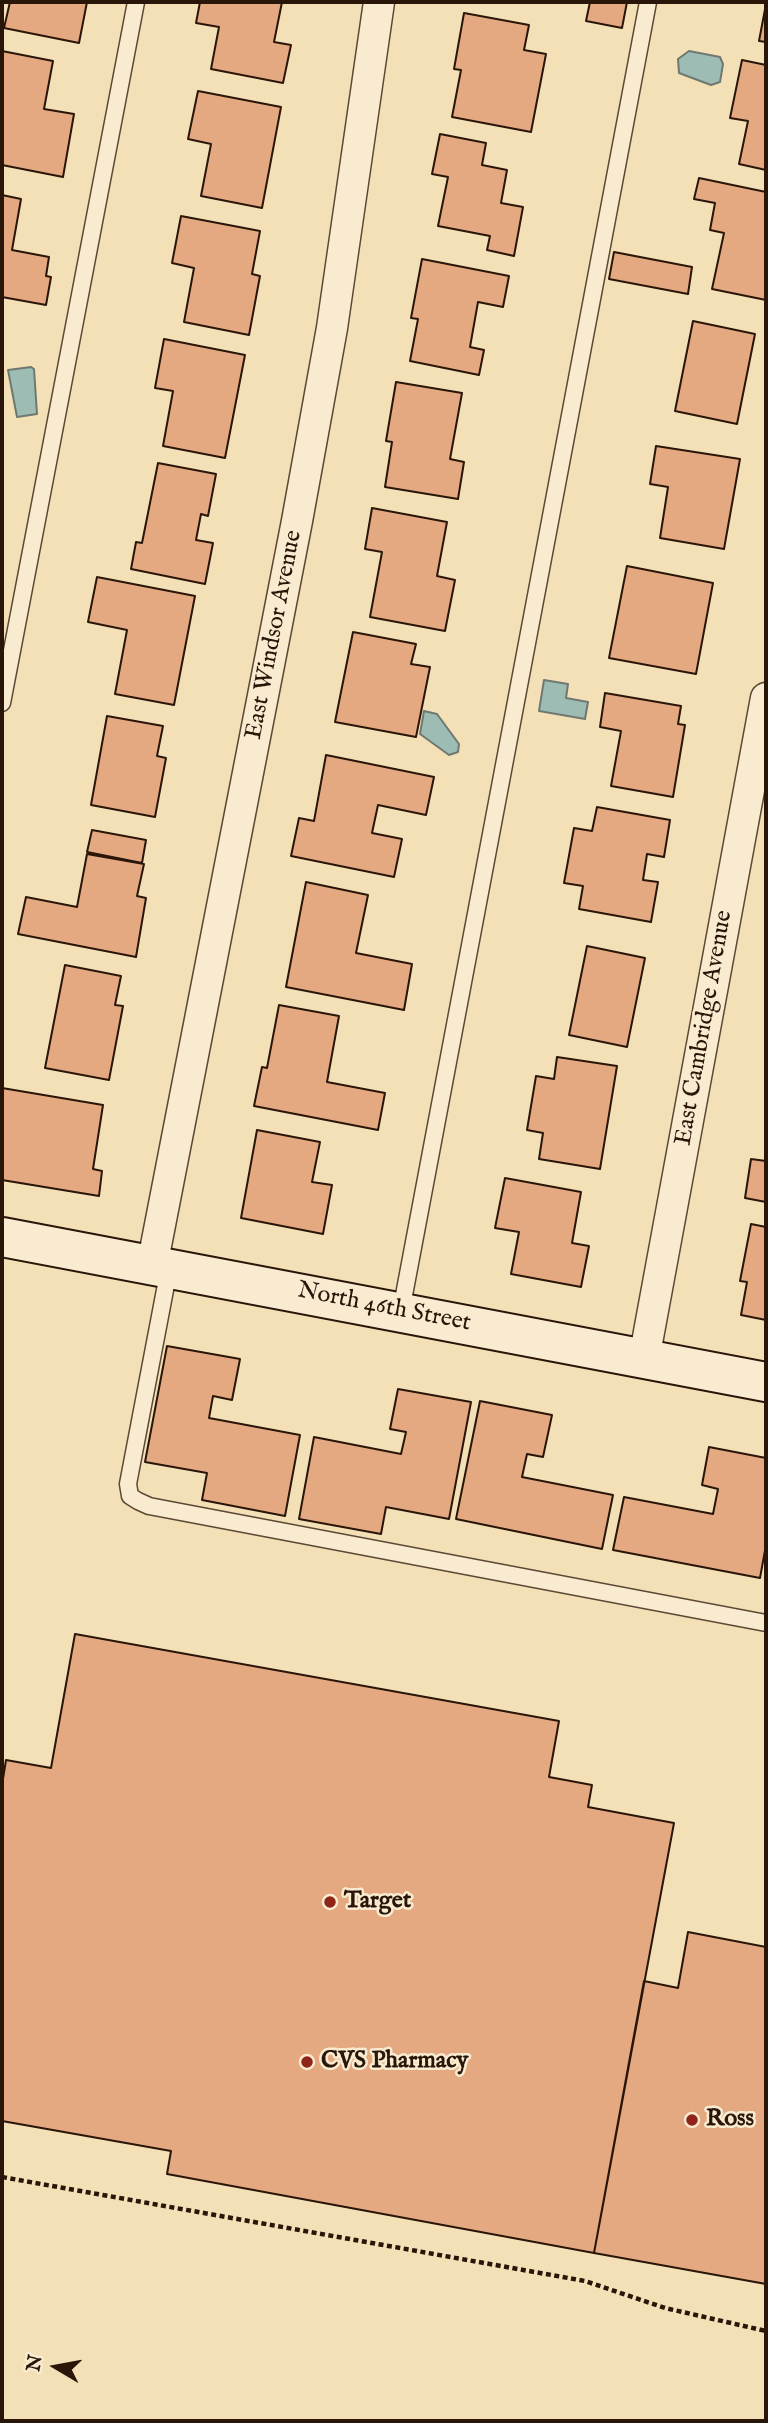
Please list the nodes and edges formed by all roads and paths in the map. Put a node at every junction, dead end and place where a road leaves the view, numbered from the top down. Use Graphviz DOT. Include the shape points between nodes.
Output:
graph roads {
  1 [pos="136,2"];
  2 [pos="379,2"];
  3 [pos="649,2"];
  4 [pos="766,698"];
  5 [pos="2,703"];
  6 [pos="2,1237"];
  7 [pos="160,1267"];
  8 [pos="401,1311"];
  9 [pos="644,1359"];
  10 [pos="766,1382"];
  11 [pos="766,1623"];
  12 [pos="2,2177"];
  13 [pos="766,2331"];
  1 -- 5 [label="lane"];
  2 -- 7 [label="street, East Windsor Avenue" via="332,328"];
  3 -- 8 [label="lane"];
  4 -- 9 [label="street, East Cambridge Avenue"];
  6 -- 7 [label="street, North 46th Street"];
  7 -- 8 [label="street, North 46th Street"];
  7 -- 11 [label="lane" via="128,1484 130,1496 138,1501"];
  8 -- 9 [label="street, North 46th Street"];
  9 -- 10 [label="street, North 46th Street"];
  12 -- 13 [label="path" via="585,2281 665,2308"];
}
